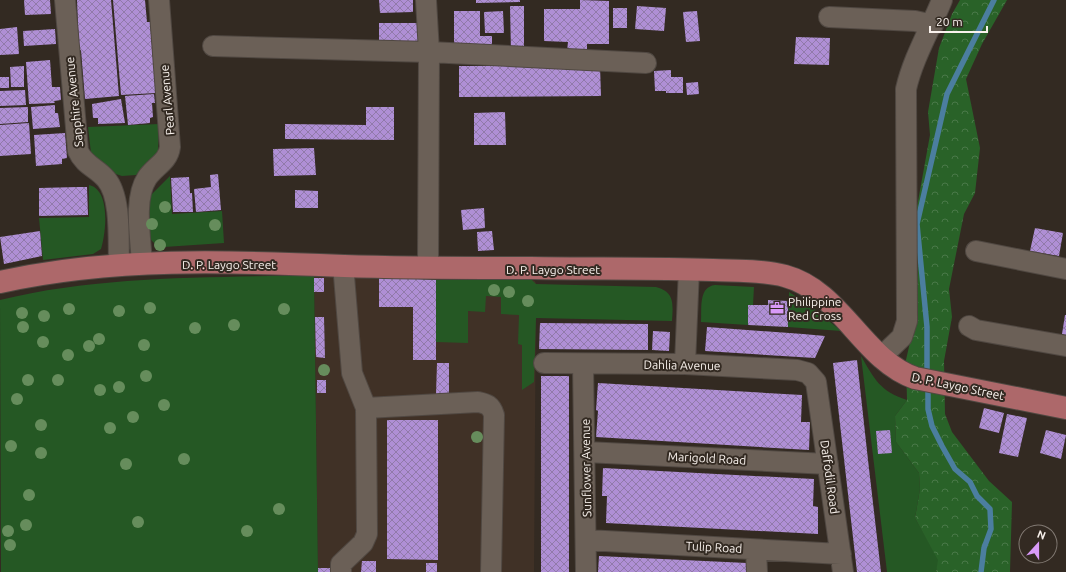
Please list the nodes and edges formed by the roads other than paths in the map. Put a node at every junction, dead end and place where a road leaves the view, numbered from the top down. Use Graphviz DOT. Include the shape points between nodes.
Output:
graph roads {
  1 [pos="64,0"];
  2 [pos="159,0"];
  3 [pos="426,0"];
  4 [pos="942,0"];
  5 [pos="829,17"];
  6 [pos="933,25"];
  7 [pos="213,46"];
  8 [pos="430,52"];
  9 [pos="646,63"];
  10 [pos="142,189"];
  11 [pos="112,190"];
  12 [pos="976,251"];
  13 [pos="142,264"];
  14 [pos="119,266"];
  15 [pos="345,266"];
  16 [pos="428,268"];
  17 [pos="688,269"];
  18 [pos="1066,269"];
  19 [pos="0,282"];
  20 [pos="969,326"];
  21 [pos="1066,346"];
  22 [pos="882,356"];
  23 [pos="544,363"];
  24 [pos="583,364"];
  25 [pos="685,364"];
  26 [pos="816,382"];
  27 [pos="366,408"];
  28 [pos="1066,408"];
  29 [pos="586,452"];
  30 [pos="828,464"];
  31 [pos="587,540"];
  32 [pos="756,550"];
  33 [pos="842,563"];
  34 [pos="341,572"];
  35 [pos="491,572"];
  36 [pos="586,572"];
  37 [pos="757,572"];
  1 -- 11 [label="street, Sapphire Avenue" via="78,151 89,166 106,179"];
  2 -- 10 [label="street, Pearl Avenue" via="170,146 167,157 148,178"];
  3 -- 8 [label="street"];
  4 -- 6 [label="street"];
  5 -- 6 [label="street" via="915,21"];
  6 -- 22 [label="street" via="911,66 906,89 907,321 902,337"];
  7 -- 8 [label="street"];
  8 -- 9 [label="street"];
  8 -- 16 [label="street"];
  10 -- 11 [label="street"];
  10 -- 13 [label="street" via="139,210"];
  11 -- 14 [label="street" via="117,210"];
  12 -- 18 [label="street"];
  13 -- 14 [label="main road, D. P. Laygo Street"];
  13 -- 15 [label="main road, D. P. Laygo Street" via="292,263"];
  14 -- 19 [label="main road, D. P. Laygo Street"];
  15 -- 16 [label="main road, D. P. Laygo Street"];
  15 -- 27 [label="street" via="352,373"];
  16 -- 17 [label="main road, D. P. Laygo Street"];
  17 -- 22 [label="main road, D. P. Laygo Street" via="766,273 793,279 823,298"];
  17 -- 25 [label="street"];
  20 -- 21 [label="street" via="976,330"];
  22 -- 28 [label="main road, D. P. Laygo Street" via="903,374 916,378"];
  23 -- 24 [label="street, Dahlia Avenue"];
  24 -- 25 [label="street, Dahlia Avenue"];
  24 -- 29 [label="street, Sunflower Avenue"];
  25 -- 26 [label="street, Dahlia Avenue" via="797,370 808,374"];
  26 -- 30 [label="street, Daffodil Road"];
  27 -- 34 [label="street" via="367,534 363,543 341,564"];
  27 -- 35 [label="street" via="478,402 487,404 492,409 494,415"];
  29 -- 30 [label="street, Marigold Road"];
  29 -- 31 [label="street, Sunflower Avenue"];
  30 -- 33 [label="street, Daffodil Road"];
  31 -- 32 [label="street, Tulip Road"];
  31 -- 36 [label="street, Sunflower Avenue"];
  32 -- 33 [label="street, Tulip Road"];
  32 -- 37 [label="street"];
}
